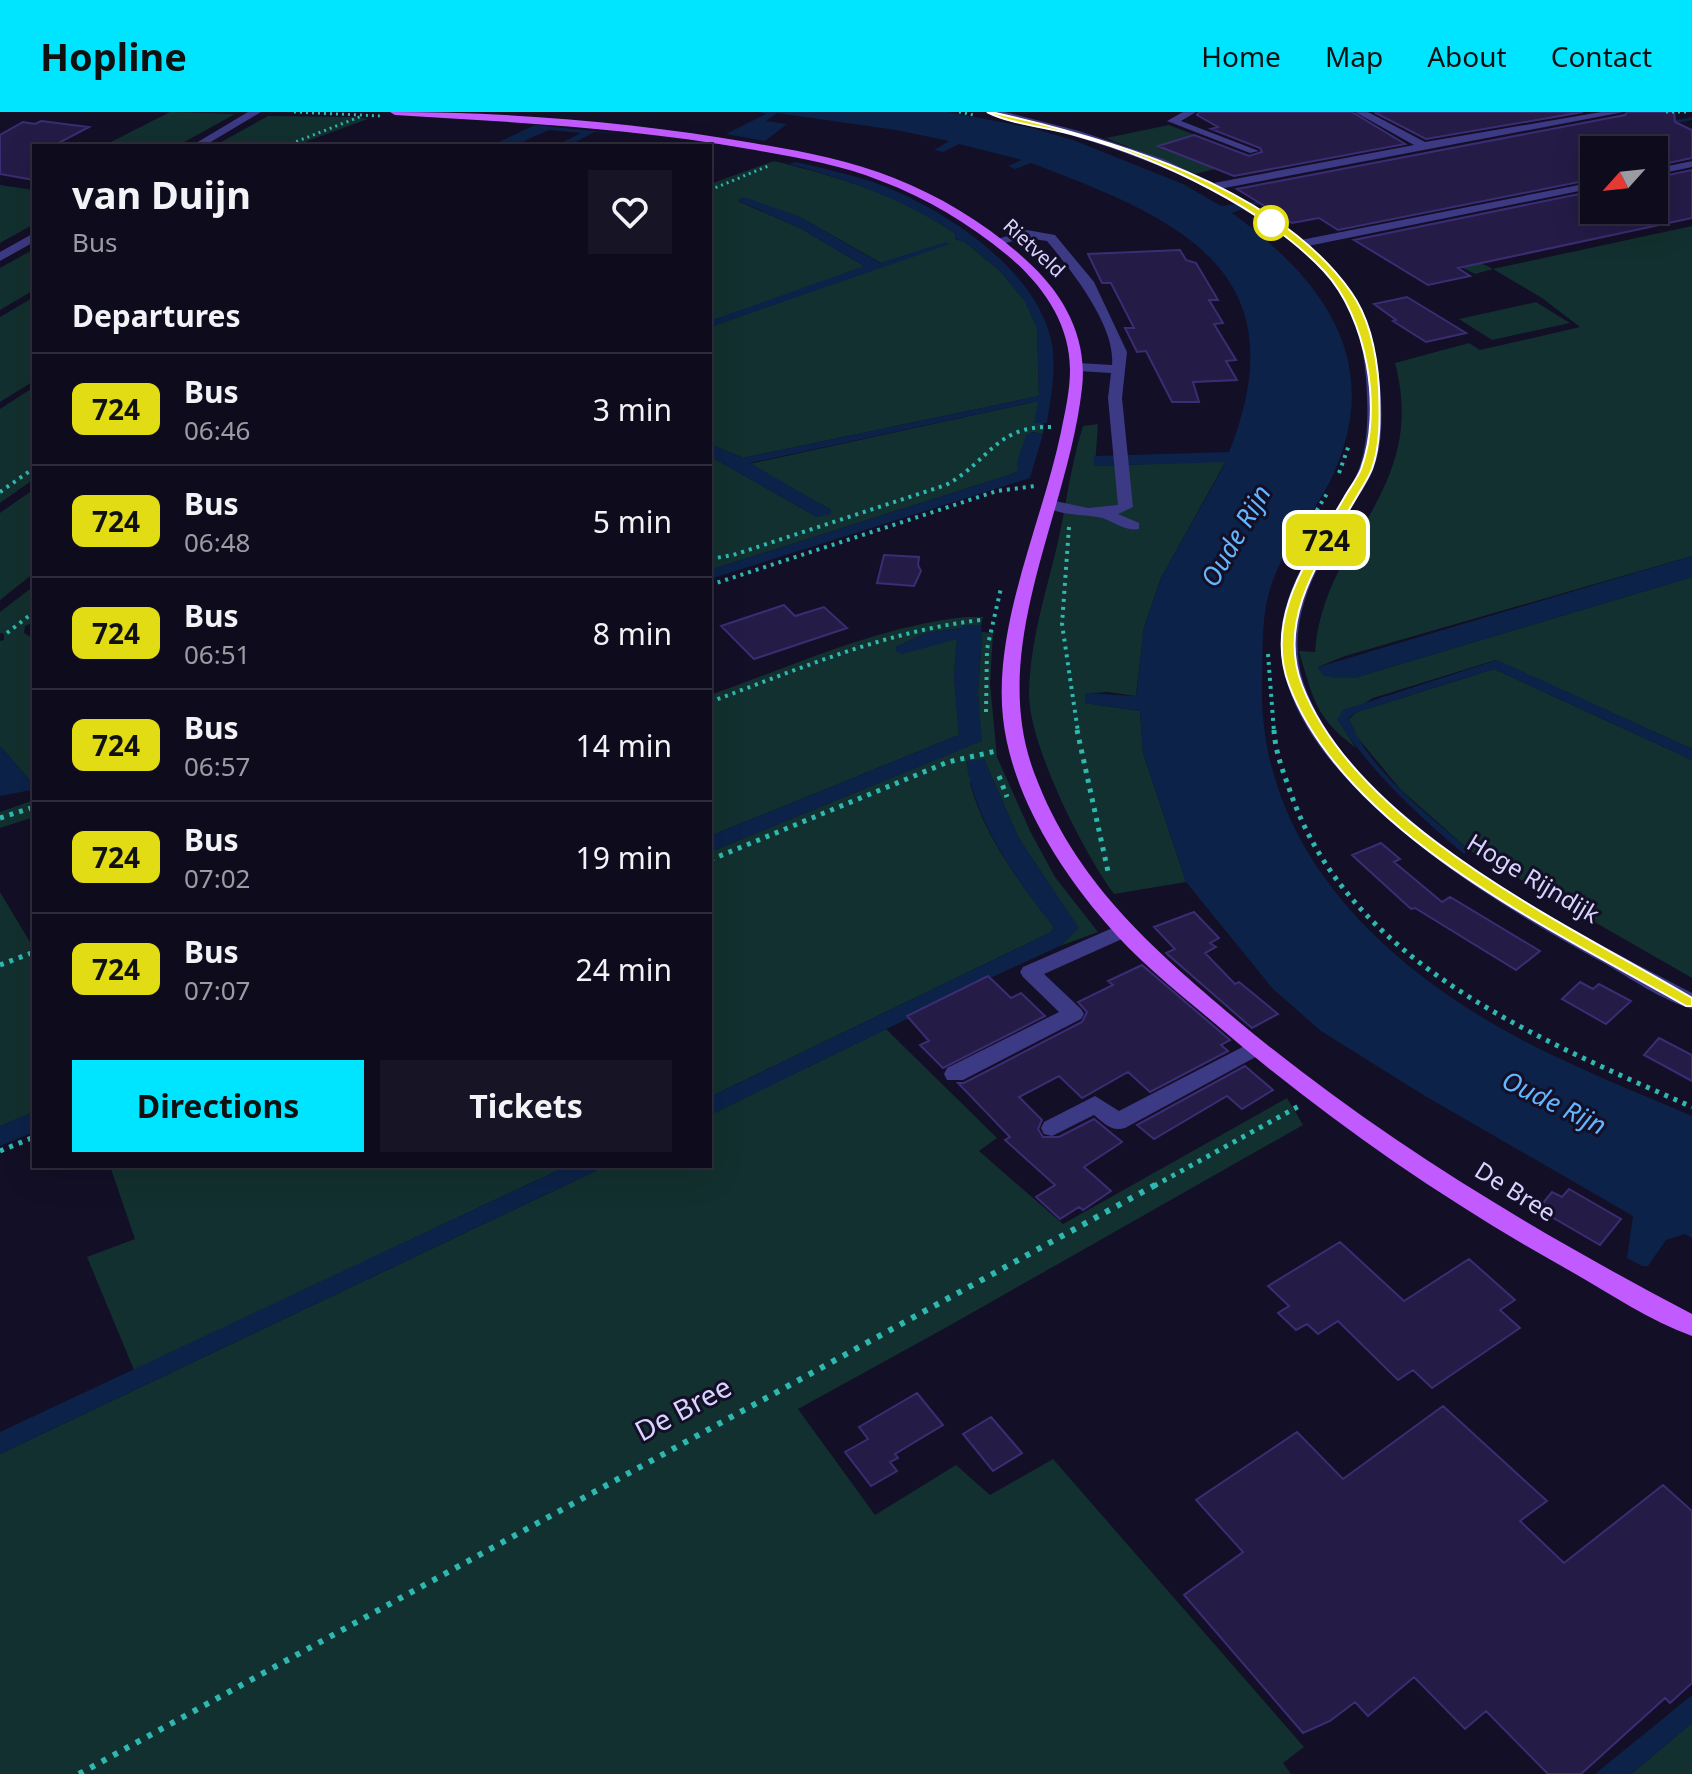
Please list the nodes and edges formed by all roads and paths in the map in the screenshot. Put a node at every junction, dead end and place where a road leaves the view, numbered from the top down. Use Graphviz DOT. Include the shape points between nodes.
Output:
graph roads {
  1 [pos="256,112"];
  2 [pos="294,112"];
  3 [pos="991,112"];
  4 [pos="1191,112"];
  5 [pos="1360,112"];
  6 [pos="1619,112"];
  7 [pos="1666,112"];
  8 [pos="1687,112"];
  9 [pos="364,114"];
  10 [pos="394,114"];
  11 [pos="200,144"];
  12 [pos="291,144"];
  13 [pos="1429,145"];
  14 [pos="1254,151"];
  15 [pos="796,155"];
  16 [pos="1692,164"];
  17 [pos="1668,169"];
  18 [pos="1213,187"];
  19 [pos="1580,188"];
  20 [pos="712,189"];
  21 [pos="32,238"];
  22 [pos="997,241"];
  23 [pos="1299,244"];
  24 [pos="0,257"];
  25 [pos="1078,367"];
  26 [pos="1119,369"];
  27 [pos="1068,429"];
  28 [pos="1351,440"];
  29 [pos="32,469"];
  30 [pos="1338,476"];
  31 [pos="1056,486"];
  32 [pos="1330,488"];
  33 [pos="0,492"];
  34 [pos="1050,504"];
  35 [pos="1070,510"];
  36 [pos="1107,515"];
  37 [pos="1134,526"];
  38 [pos="1295,548"];
  39 [pos="712,559"];
  40 [pos="1006,575"];
  41 [pos="712,584"];
  42 [pos="32,614"];
  43 [pos="981,620"];
  44 [pos="7,633"];
  45 [pos="1268,653"];
  46 [pos="712,701"];
  47 [pos="987,722"];
  48 [pos="1016,745"];
  49 [pos="992,752"];
  50 [pos="995,763"];
  51 [pos="999,774"];
  52 [pos="1011,807"];
  53 [pos="32,808"];
  54 [pos="0,818"];
  55 [pos="712,859"];
  56 [pos="1109,877"];
  57 [pos="1117,923"];
  58 [pos="32,953"];
  59 [pos="0,965"];
  60 [pos="1692,1002"];
  61 [pos="1256,1048"];
  62 [pos="955,1074"];
  63 [pos="1316,1097"];
  64 [pos="1692,1107"];
  65 [pos="1052,1128"];
  66 [pos="32,1138"];
  67 [pos="0,1151"];
  68 [pos="1692,1326"];
  69 [pos="79,1774"];
  1 -- 11 [label="street"];
  2 -- 9 [label="path"];
  3 -- 18 [label="street, Hoge Rijndijk" via="1083,134"];
  4 -- 14 [label="street" via="1172,121"];
  5 -- 13 [label="street"];
  6 -- 13 [label="street"];
  7 -- 8 [label="path"];
  9 -- 10 [label="path"];
  9 -- 12 [label="path" via="360,120"];
  10 -- 15 [label="main road, Rietveld" via="592,124"];
  13 -- 18 [label="street"];
  15 -- 20 [label="path"];
  15 -- 22 [label="main road, Rietveld" via="885,178 930,198"];
  16 -- 17 [label="street"];
  18 -- 23 [label="street, Hoge Rijndijk"];
  19 -- 23 [label="street"];
  21 -- 24 [label="street"];
  22 -- 25 [label="main road, Rietveld" via="1048,286 1062,310"];
  22 -- 26 [label="street" via="1027,234 1051,238 1090,285 1120,352"];
  23 -- 60 [label="street, Hoge Rijndijk" via="1349,295 1365,332 1375,423 1367,469 1300,585 1289,618 1289,658 1304,705 1373,796 1465,873"];
  25 -- 26 [label="street"];
  25 -- 27 [label="main road, Rietveld"];
  26 -- 36 [label="street" via="1115,398 1126,507"];
  27 -- 31 [label="main road, Rietveld"];
  27 -- 39 [label="path" via="1016,428 996,441 971,470 946,485"];
  28 -- 30 [label="path"];
  29 -- 33 [label="path"];
  31 -- 34 [label="main road, Rietveld"];
  31 -- 41 [label="path" via="997,491"];
  32 -- 38 [label="path"];
  34 -- 35 [label="street"];
  34 -- 48 [label="main road, Rietveld" via="1016,648"];
  35 -- 36 [label="street"];
  35 -- 56 [label="path" via="1063,637 1078,742"];
  36 -- 37 [label="street"];
  40 -- 47 [label="path" via="990,619 984,676"];
  42 -- 44 [label="path"];
  43 -- 46 [label="path" via="940,623 891,637"];
  45 -- 64 [label="path" via="1270,712 1289,802 1335,882 1382,933 1485,1009 1543,1041"];
  48 -- 49 [label="path"];
  48 -- 57 [label="main road, Rietveld" via="1032,793 1059,844"];
  49 -- 50 [label="path"];
  49 -- 55 [label="path" via="948,762"];
  51 -- 52 [label="path"];
  53 -- 54 [label="path"];
  57 -- 61 [label="main road, De Bree"];
  57 -- 62 [label="street" via="1030,972 1074,1014"];
  58 -- 59 [label="path"];
  61 -- 63 [label="main road, De Bree"];
  61 -- 65 [label="street" via="1117,1122 1095,1104"];
  63 -- 68 [label="main road, De Bree" via="1506,1220"];
  63 -- 69 [label="path, De Bree"];
  66 -- 67 [label="path"];
}
